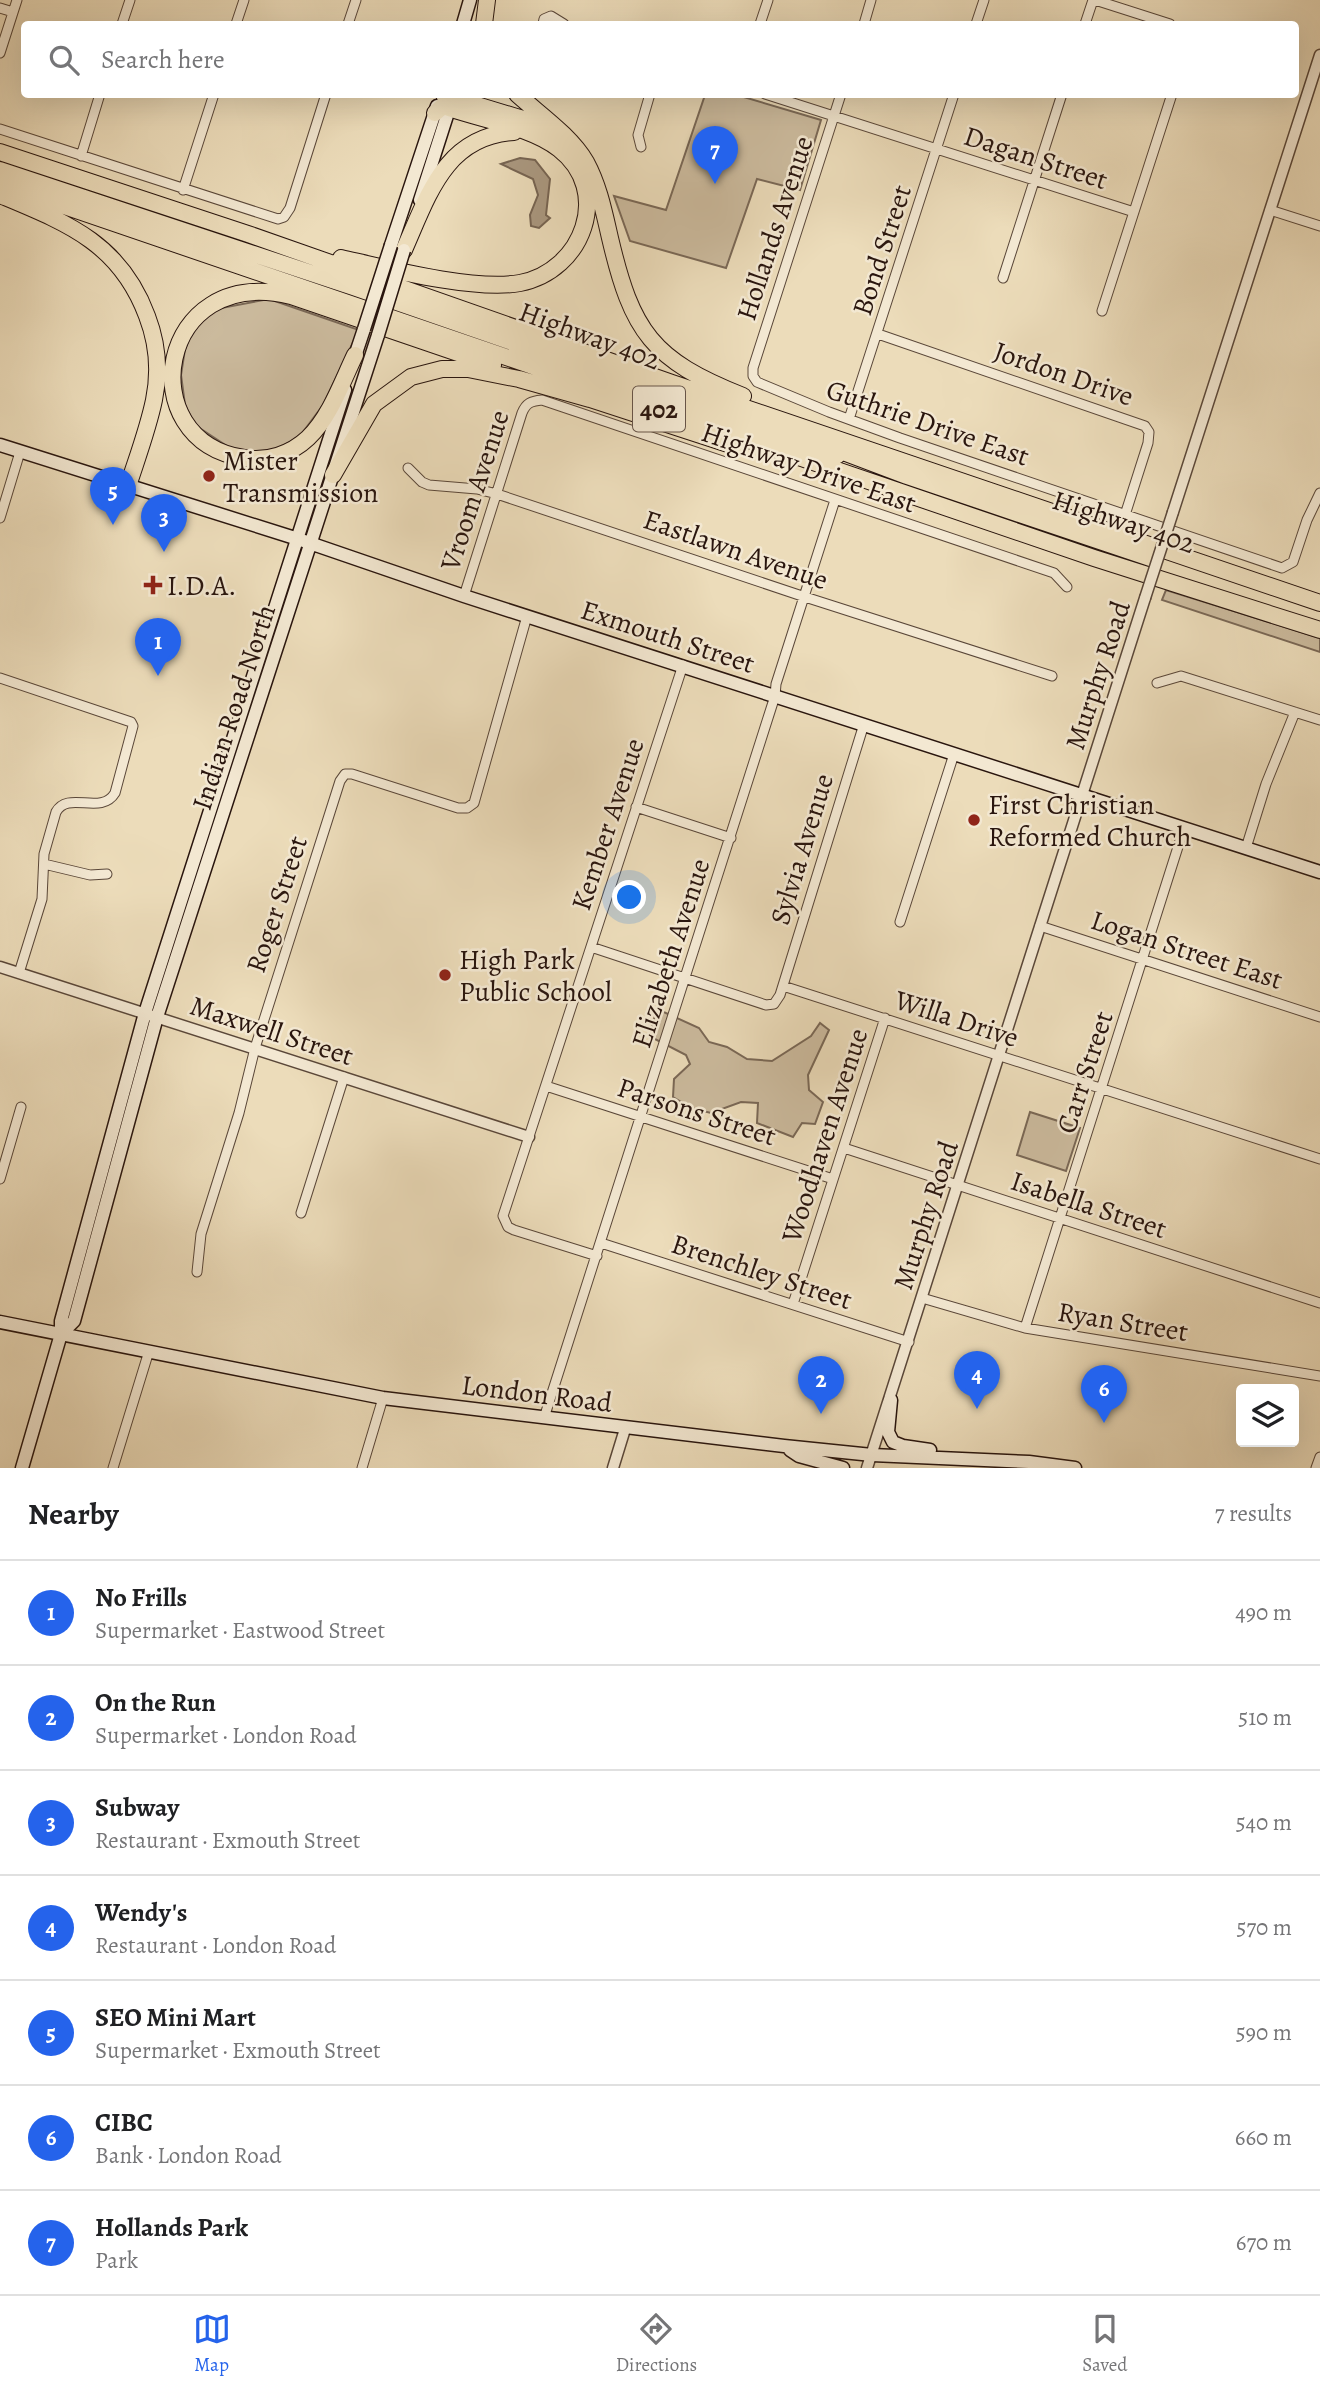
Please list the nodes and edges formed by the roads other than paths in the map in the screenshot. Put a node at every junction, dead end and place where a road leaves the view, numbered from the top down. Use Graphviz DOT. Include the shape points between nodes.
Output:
graph roads {
  1 [pos="17,0"];
  2 [pos="130,0"];
  3 [pos="244,0"];
  4 [pos="356,0"];
  5 [pos="470,0"];
  6 [pos="486,0"];
  7 [pos="768,0"];
  8 [pos="872,0"];
  9 [pos="984,0"];
  10 [pos="1094,0"];
  11 [pos="0,8"];
  12 [pos="13,12"];
  13 [pos="123,21"];
  14 [pos="237,21"];
  15 [pos="349,21"];
  16 [pos="464,21"];
  17 [pos="477,21"];
  18 [pos="484,21"];
  19 [pos="544,21"];
  20 [pos="559,21"];
  21 [pos="762,21"];
  22 [pos="865,21"];
  23 [pos="977,21"];
  24 [pos="1086,21"];
  25 [pos="1160,21"];
  26 [pos="0,53"];
  27 [pos="1320,55"];
  28 [pos="99,98"];
  29 [pos="213,98"];
  30 [pos="325,98"];
  31 [pos="521,98"];
  32 [pos="649,98"];
  33 [pos="777,98"];
  34 [pos="840,98"];
  35 [pos="953,98"];
  36 [pos="1061,98"];
  37 [pos="1171,98"];
  38 [pos="446,101"];
  39 [pos="834,117"];
  40 [pos="0,129"];
  41 [pos="535,136"];
  42 [pos="564,136"];
  43 [pos="641,147"];
  44 [pos="937,149"];
  45 [pos="0,152"];
  46 [pos="81,156"];
  47 [pos="0,162"];
  48 [pos="0,170"];
  49 [pos="1035,180"];
  50 [pos="0,184"];
  51 [pos="183,190"];
  52 [pos="0,195"];
  53 [pos="1270,210"];
  54 [pos="1134,212"];
  55 [pos="1320,226"];
  56 [pos="248,234"];
  57 [pos="398,248"];
  58 [pos="1003,278"];
  59 [pos="1102,311"];
  60 [pos="878,334"];
  61 [pos="355,355"];
  62 [pos="752,376"];
  63 [pos="590,399"];
  64 [pos="531,401"];
  65 [pos="849,419"];
  66 [pos="0,446"];
  67 [pos="878,451"];
  68 [pos="20,452"];
  69 [pos="408,468"];
  70 [pos="333,475"];
  71 [pos="907,476"];
  72 [pos="128,486"];
  73 [pos="1320,493"];
  74 [pos="497,494"];
  75 [pos="835,500"];
  76 [pos="1125,515"];
  77 [pos="0,518"];
  78 [pos="298,539"];
  79 [pos="312,544"];
  80 [pos="1094,558"];
  81 [pos="1067,587"];
  82 [pos="464,596"];
  83 [pos="805,597"];
  84 [pos="1320,603"];
  85 [pos="1320,611"];
  86 [pos="527,616"];
  87 [pos="1320,629"];
  88 [pos="682,665"];
  89 [pos="1052,676"];
  90 [pos="0,678"];
  91 [pos="1157,683"];
  92 [pos="775,696"];
  93 [pos="1295,712"];
  94 [pos="1320,720"];
  95 [pos="864,724"];
  96 [pos="954,754"];
  97 [pos="1082,795"];
  98 [pos="636,807"];
  99 [pos="1184,828"];
  100 [pos="731,838"];
  101 [pos="1246,848"];
  102 [pos="44,864"];
  103 [pos="1320,872"];
  104 [pos="107,874"];
  105 [pos="900,922"];
  106 [pos="1040,926"];
  107 [pos="591,947"];
  108 [pos="1143,958"];
  109 [pos="0,967"];
  110 [pos="19,973"];
  111 [pos="686,979"];
  112 [pos="783,986"];
  113 [pos="151,1015"];
  114 [pos="1320,1017"];
  115 [pos="885,1018"];
  116 [pos="255,1048"];
  117 [pos="999,1055"];
  118 [pos="344,1077"];
  119 [pos="546,1086"];
  120 [pos="1102,1090"];
  121 [pos="21,1107"];
  122 [pos="641,1118"];
  123 [pos="529,1137"];
  124 [pos="844,1148"];
  125 [pos="1320,1159"];
  126 [pos="0,1179"];
  127 [pos="833,1179"];
  128 [pos="958,1185"];
  129 [pos="301,1213"];
  130 [pos="1060,1219"];
  131 [pos="601,1243"];
  132 [pos="597,1256"];
  133 [pos="197,1272"];
  134 [pos="922,1298"];
  135 [pos="1320,1303"];
  136 [pos="793,1304"];
  137 [pos="0,1322"];
  138 [pos="1025,1328"];
  139 [pos="61,1334"];
  140 [pos="909,1342"];
  141 [pos="149,1352"];
  142 [pos="1320,1376"];
  143 [pos="383,1398"];
  144 [pos="891,1399"];
  145 [pos="544,1418"];
  146 [pos="625,1429"];
  147 [pos="784,1446"];
  148 [pos="872,1455"];
  149 [pos="965,1457"];
  150 [pos="1320,1457"];
  151 [pos="22,1468"];
  152 [pos="113,1468"];
  153 [pos="362,1468"];
  154 [pos="613,1468"];
  155 [pos="842,1468"];
  156 [pos="867,1468"];
  157 [pos="1074,1468"];
  158 [pos="1317,1468"];
  1 -- 12 [label="street"];
  2 -- 13 [label="street"];
  3 -- 14 [label="street"];
  4 -- 15 [label="street"];
  5 -- 16 [label="main road"];
  6 -- 17 [label="main road"];
  6 -- 18 [label="highway"];
  7 -- 21 [label="street"];
  8 -- 22 [label="street"];
  9 -- 23 [label="street"];
  10 -- 24 [label="street"];
  10 -- 25 [label="street"];
  11 -- 12 [label="street"];
  12 -- 26 [label="street"];
  19 -- 20 [label="street" via="551,16"];
  27 -- 53 [label="street, Murphy Road"];
  28 -- 46 [label="street"];
  29 -- 51 [label="street"];
  30 -- 51 [label="street" via="284,217 273,219"];
  31 -- 42 [label="highway"];
  32 -- 43 [label="street" via="638,135"];
  33 -- 39 [label="street, Dagan Street"];
  34 -- 39 [label="street, Hollands Avenue"];
  35 -- 44 [label="street, Bond Street"];
  36 -- 49 [label="street"];
  37 -- 54 [label="street"];
  38 -- 41 [label="highway"];
  38 -- 42 [label="highway" via="475,103"];
  38 -- 57 [label="main road, Indian Road North"];
  39 -- 44 [label="street, Dagan Street"];
  39 -- 62 [label="street, Hollands Avenue"];
  40 -- 46 [label="street"];
  41 -- 56 [label="highway" via="556,146 574,164 587,202 585,224 574,249 558,267 536,278 496,284 430,276"];
  41 -- 57 [label="highway" via="496,134 456,154"];
  42 -- 67 [label="highway" via="580,153 600,193 629,304 667,357 725,389"];
  44 -- 49 [label="street, Dagan Street"];
  44 -- 60 [label="street, Bond Street"];
  45 -- 56 [label="highway"];
  46 -- 51 [label="street"];
  47 -- 71 [label="highway, Highway 402 / 402" via="387,291"];
  48 -- 71 [label="highway"];
  49 -- 54 [label="street, Dagan Street"];
  49 -- 58 [label="street"];
  50 -- 80 [label="highway, Highway 402 / 402"];
  52 -- 72 [label="highway" via="81,233 119,265 138,291 158,361 154,399"];
  53 -- 55 [label="street"];
  53 -- 97 [label="street, Murphy Road, bridge"];
  54 -- 59 [label="street"];
  56 -- 67 [label="highway"];
  57 -- 61 [label="main road, Indian Road North, bridge"];
  57 -- 70 [label="main road, Indian Road North, bridge" via="377,335"];
  60 -- 65 [label="street, Bond Street"];
  60 -- 76 [label="street, Jordon Drive" via="1146,426 1148,443"];
  61 -- 63 [label="highway" via="314,431 280,456 258,460 234,456 208,444 184,419 173,386 176,350 197,316 222,298 261,291 291,296"];
  61 -- 78 [label="main road, Indian Road North"];
  62 -- 65 [label="street, Guthrie Drive East"];
  63 -- 70 [label="highway" via="481,371 456,368 420,373 374,404"];
  63 -- 80 [label="highway"];
  64 -- 74 [label="street, Vroom Avenue" via="522,413"];
  64 -- 75 [label="street, Highway Drive East" via="541,400"];
  65 -- 76 [label="street, Guthrie Drive East"];
  66 -- 68 [label="main road, Exmouth Street"];
  67 -- 84 [label="highway"];
  68 -- 72 [label="main road, Exmouth Street"];
  68 -- 77 [label="street"];
  69 -- 74 [label="street, Eastlawn Avenue" via="429,485"];
  70 -- 79 [label="main road, Indian Road North"];
  71 -- 85 [label="highway, Highway 402 / 402"];
  72 -- 78 [label="main road, Exmouth Street"];
  73 -- 76 [label="street, Guthrie Drive East" via="1290,566 1276,567"];
  74 -- 82 [label="street, Vroom Avenue"];
  74 -- 83 [label="street, Eastlawn Avenue"];
  75 -- 81 [label="street, Highway Drive East" via="1054,573"];
  75 -- 83 [label="street, Elizabeth Avenue"];
  78 -- 79 [label="main road, Exmouth Street"];
  78 -- 113 [label="main road, Indian Road North"];
  79 -- 82 [label="main road, Exmouth Street"];
  79 -- 113 [label="main road, Indian Road North"];
  80 -- 87 [label="highway, Highway 402 / 402"];
  82 -- 86 [label="main road, Exmouth Street"];
  83 -- 89 [label="street, Eastlawn Avenue"];
  83 -- 92 [label="street, Elizabeth Avenue"];
  86 -- 88 [label="main road, Exmouth Street"];
  86 -- 116 [label="street, Roger Street" via="474,803 458,808 364,778 343,776"];
  88 -- 92 [label="main road, Exmouth Street"];
  88 -- 98 [label="street, Kember Avenue"];
  90 -- 102 [label="street" via="127,720 133,726 115,793 102,804 59,807"];
  91 -- 93 [label="street" via="1181,676"];
  92 -- 95 [label="main road, Exmouth Street"];
  92 -- 100 [label="street, Elizabeth Avenue"];
  93 -- 94 [label="street"];
  93 -- 101 [label="street"];
  95 -- 96 [label="main road, Exmouth Street"];
  95 -- 112 [label="street, Sylvia Avenue"];
  96 -- 97 [label="main road, Exmouth Street"];
  96 -- 105 [label="street"];
  97 -- 99 [label="main road, Exmouth Street"];
  97 -- 106 [label="street, Murphy Road"];
  98 -- 100 [label="street"];
  98 -- 107 [label="street, Kember Avenue"];
  99 -- 101 [label="main road, Exmouth Street"];
  99 -- 108 [label="street, Carr Street"];
  100 -- 111 [label="street, Elizabeth Avenue"];
  101 -- 103 [label="main road, Exmouth Street"];
  102 -- 104 [label="street" via="90,875"];
  102 -- 110 [label="street" via="42,898"];
  106 -- 108 [label="street, Logan Street East"];
  106 -- 117 [label="street, Murphy Road"];
  107 -- 111 [label="street"];
  107 -- 119 [label="street, Kember Avenue"];
  108 -- 114 [label="street, Logan Street East"];
  108 -- 120 [label="street, Carr Street"];
  109 -- 110 [label="street, Maxwell Street"];
  110 -- 113 [label="street, Maxwell Street"];
  111 -- 112 [label="street" via="771,1005"];
  111 -- 122 [label="street, Elizabeth Avenue"];
  112 -- 115 [label="street, Willa Drive"];
  113 -- 116 [label="street, Maxwell Street"];
  113 -- 139 [label="main road, Indian Road North" via="74,1321"];
  115 -- 117 [label="street, Willa Drive"];
  115 -- 124 [label="street, Woodhaven Avenue"];
  116 -- 118 [label="street, Maxwell Street"];
  116 -- 133 [label="street, Roger Street" via="201,1234"];
  117 -- 120 [label="street, Willa Drive"];
  117 -- 128 [label="street, Murphy Road"];
  118 -- 123 [label="street, Maxwell Street"];
  118 -- 129 [label="street"];
  119 -- 122 [label="street, Parsons Street"];
  119 -- 123 [label="street, Kember Avenue"];
  120 -- 125 [label="street, Willa Drive"];
  120 -- 130 [label="street, Carr Street"];
  121 -- 126 [label="street"];
  122 -- 127 [label="street, Parsons Street"];
  122 -- 131 [label="street, Elizabeth Avenue"];
  123 -- 132 [label="street, Kember Avenue" via="503,1216 505,1223 514,1230"];
  124 -- 127 [label="street, Woodhaven Avenue"];
  124 -- 128 [label="street, Isabella Street"];
  127 -- 136 [label="street, Woodhaven Avenue"];
  128 -- 130 [label="street, Isabella Street"];
  128 -- 134 [label="street, Murphy Road"];
  130 -- 135 [label="street, Isabella Street"];
  130 -- 138 [label="street, Carr Street"];
  131 -- 132 [label="street, Elizabeth Avenue"];
  131 -- 136 [label="street, Brenchley Street"];
  132 -- 145 [label="street, Elizabeth Avenue"];
  134 -- 138 [label="street, Ryan Street"];
  134 -- 140 [label="street, Murphy Road"];
  136 -- 140 [label="street, Brenchley Street"];
  137 -- 139 [label="main road, London Road"];
  138 -- 142 [label="street, Ryan Street"];
  139 -- 141 [label="main road, London Road"];
  139 -- 151 [label="main road, Indian Road North"];
  140 -- 144 [label="street, Murphy Road"];
  141 -- 143 [label="main road, London Road"];
  141 -- 152 [label="street"];
  143 -- 145 [label="main road, London Road"];
  143 -- 153 [label="street"];
  144 -- 148 [label="street, Murphy Road"];
  144 -- 149 [label="main road" via="888,1432 894,1443"];
  145 -- 146 [label="main road, London Road"];
  146 -- 147 [label="main road, London Road"];
  146 -- 154 [label="street"];
  147 -- 148 [label="main road, London Road"];
  147 -- 155 [label="main road" via="799,1456"];
  148 -- 149 [label="main road, London Road"];
  148 -- 156 [label="street, Murphy Road"];
  149 -- 157 [label="main road, London Road"];
  150 -- 158 [label="street"];
}
